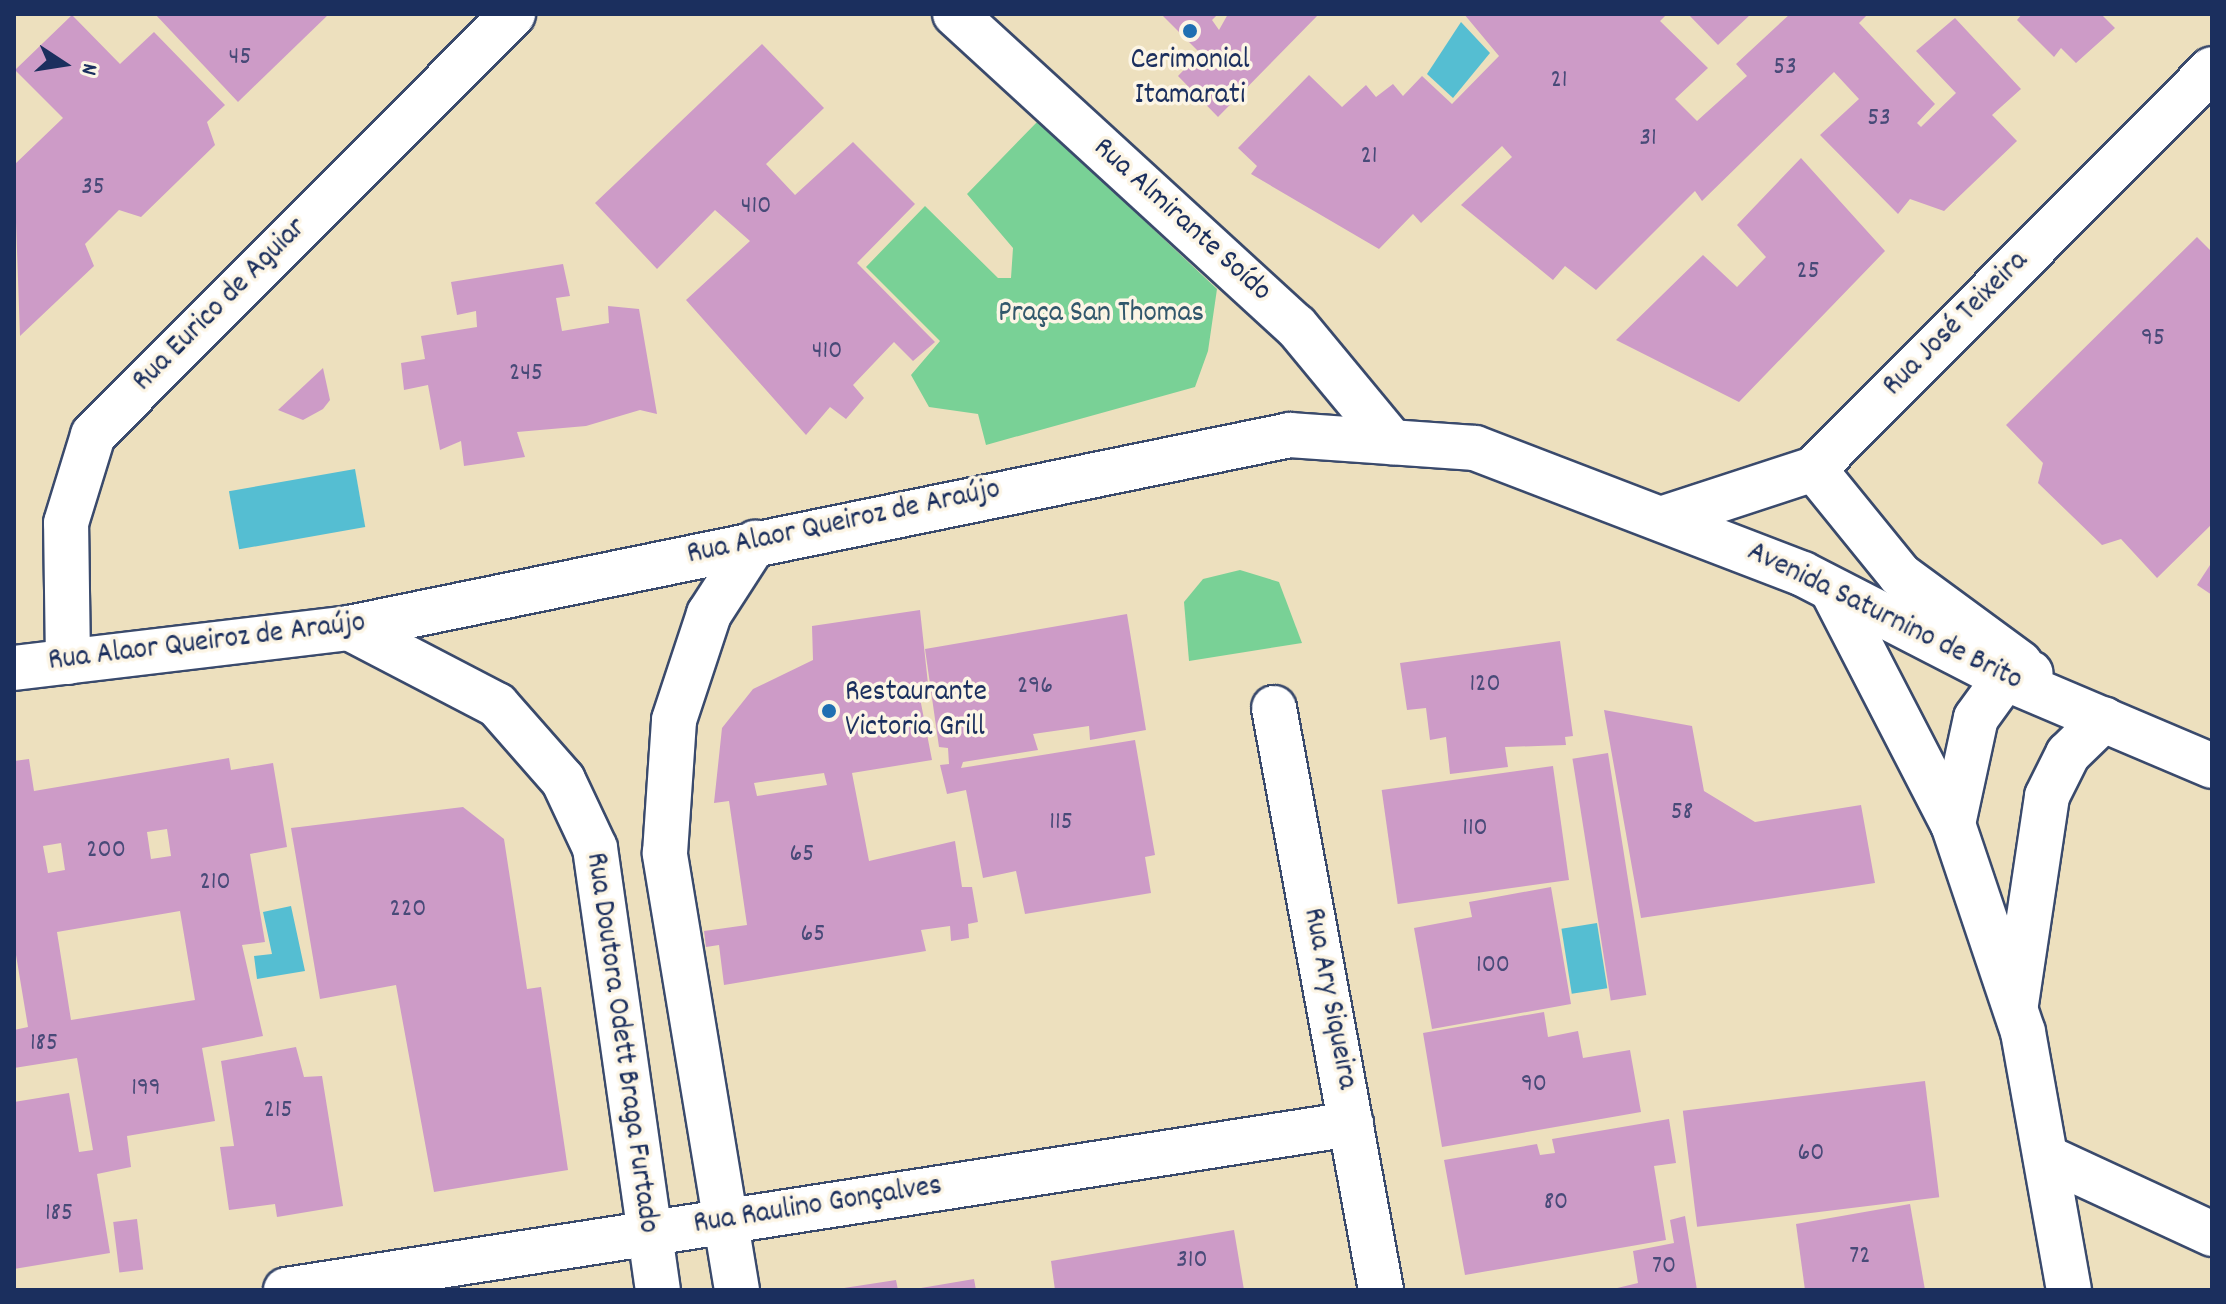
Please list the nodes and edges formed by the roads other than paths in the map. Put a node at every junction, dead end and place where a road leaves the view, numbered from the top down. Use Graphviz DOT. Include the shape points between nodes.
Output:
graph roads {
  1 [pos="513,14"];
  2 [pos="955,14"];
  3 [pos="2212,69"];
  4 [pos="1392,442"];
  5 [pos="1814,469"];
  6 [pos="1664,518"];
  7 [pos="755,543"];
  8 [pos="1833,592"];
  9 [pos="349,628"];
  10 [pos="68,662"];
  11 [pos="14,668"];
  12 [pos="2019,675"];
  13 [pos="1274,708"];
  14 [pos="2104,719"];
  15 [pos="2212,766"];
  16 [pos="1953,824"];
  17 [pos="2015,1010"];
  18 [pos="1351,1124"];
  19 [pos="2050,1159"];
  20 [pos="725,1221"];
  21 [pos="648,1234"];
  22 [pos="2212,1234"];
  23 [pos="347,1285"];
  24 [pos="286,1290"];
  25 [pos="658,1290"];
  26 [pos="737,1290"];
  27 [pos="1381,1290"];
  28 [pos="2069,1290"];
  1 -- 10 [label="street, Rua Eurico de Aguiar" via="93,435 66,523"];
  2 -- 4 [label="street, Rua Almirante Soído" via="1296,326"];
  3 -- 5 [label="street, Rua José Teixeira"];
  4 -- 6 [label="street, Rua Alaor Queiroz de Araújo" via="1475,448"];
  4 -- 7 [label="street, Rua Alaor Queiroz de Araújo" via="1290,435"];
  5 -- 6 [label="street, Rua José Teixeira"];
  5 -- 12 [label="street, Avenida Saturnino de Brito" via="1900,575"];
  6 -- 8 [label="street, Avenida Saturnino de Brito"];
  7 -- 9 [label="street, Rua Alaor Queiroz de Araújo"];
  7 -- 20 [label="street" via="709,614 674,720 665,853"];
  8 -- 12 [label="street, Avenida Saturnino de Brito"];
  8 -- 16 [label="street"];
  9 -- 10 [label="street, Rua Alaor Queiroz de Araújo"];
  9 -- 21 [label="street, Rua Doutora Odett Braga Furtado" via="497,705 563,780 595,848"];
  10 -- 11 [label="street, Rua Alaor Queiroz de Araújo"];
  12 -- 14 [label="street, Avenida Saturnino de Brito"];
  12 -- 16 [label="street" via="1976,718"];
  13 -- 18 [label="street, Rua Ary Siqueira"];
  14 -- 15 [label="street, Avenida Saturnino de Brito"];
  14 -- 17 [label="street" via="2068,754 2047,796"];
  16 -- 17 [label="street"];
  17 -- 19 [label="street"];
  18 -- 20 [label="street, Rua Raulino Gonçalves"];
  18 -- 27 [label="street, Rua Ary Siqueira"];
  19 -- 22 [label="street"];
  19 -- 28 [label="street"];
  20 -- 21 [label="street, Rua Raulino Gonçalves"];
  20 -- 26 [label="street"];
  21 -- 23 [label="street, Rua Raulino Gonçalves"];
  21 -- 25 [label="street, Rua Doutora Odett Braga Furtado"];
  23 -- 24 [label="street, Rua Raulino Gonçalves"];
}
